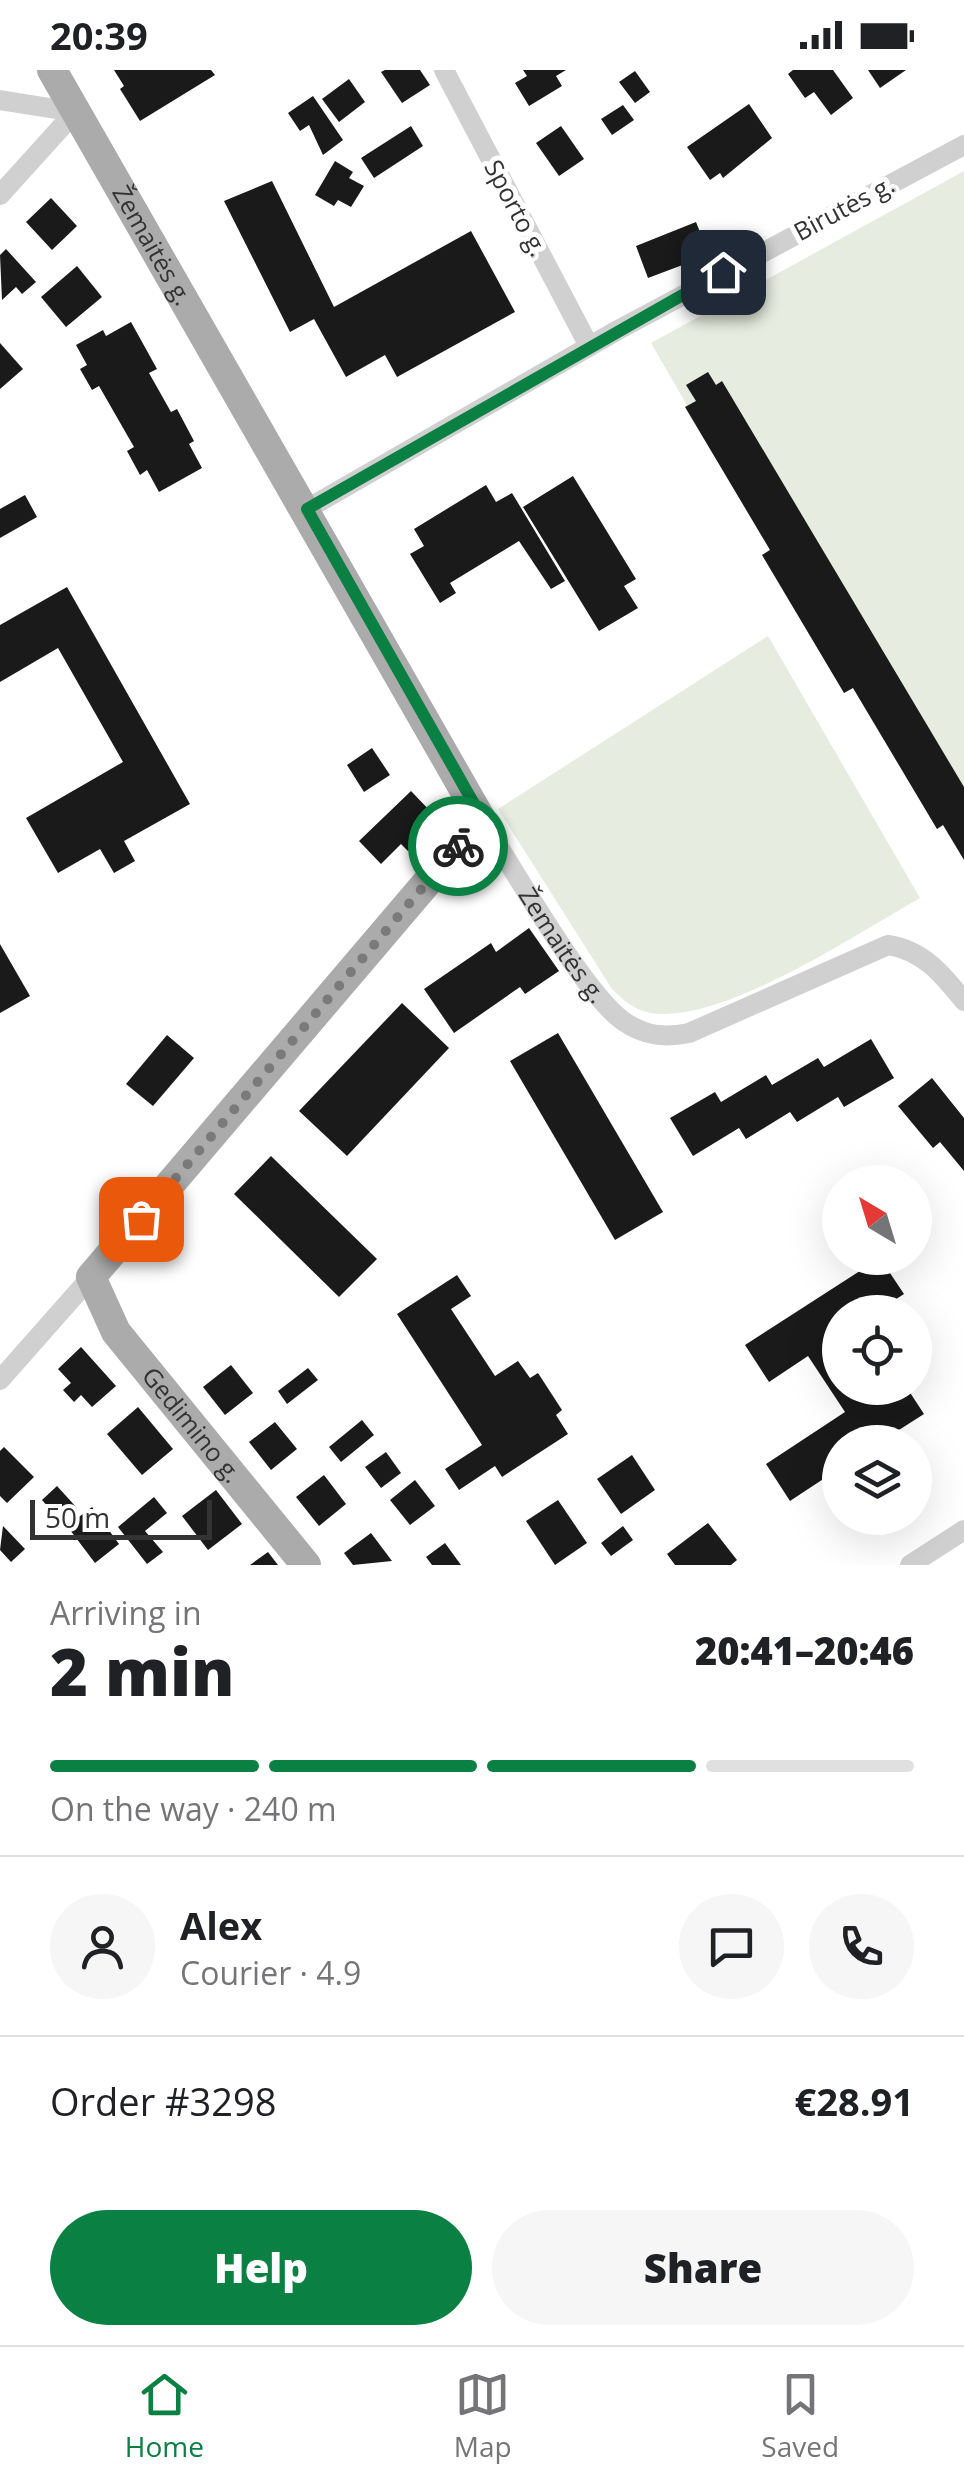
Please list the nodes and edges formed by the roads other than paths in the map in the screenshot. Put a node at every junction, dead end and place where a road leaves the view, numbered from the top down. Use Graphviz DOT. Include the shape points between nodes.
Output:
graph roads {
  1 [pos="52,70"];
  2 [pos="444,70"];
  3 [pos="0,100"];
  4 [pos="75,112"];
  5 [pos="964,145"];
  6 [pos="0,195"];
  7 [pos="589,346"];
  8 [pos="307,509"];
  9 [pos="482,818"];
  10 [pos="964,1001"];
  11 [pos="91,1278"];
  12 [pos="0,1380"];
  13 [pos="964,1530"];
  14 [pos="306,1565"];
  15 [pos="910,1565"];
  1 -- 4 [label="main road, Žemaitės g."];
  2 -- 7 [label="street, Sporto g."];
  3 -- 4 [label="street"];
  4 -- 6 [label="street"];
  4 -- 8 [label="main road, Žemaitės g."];
  5 -- 7 [label="street, Birutės g."];
  7 -- 8 [label="street, Birutės g."];
  8 -- 9 [label="main road, Žemaitės g."];
  9 -- 10 [label="street, Žemaitės g." via="601,1000 642,1032 666,1038 689,1033 888,944 926,959"];
  9 -- 11 [label="main road"];
  11 -- 12 [label="street"];
  11 -- 14 [label="main road, Gedimino g." via="116,1332"];
  13 -- 15 [label="street"];
}
